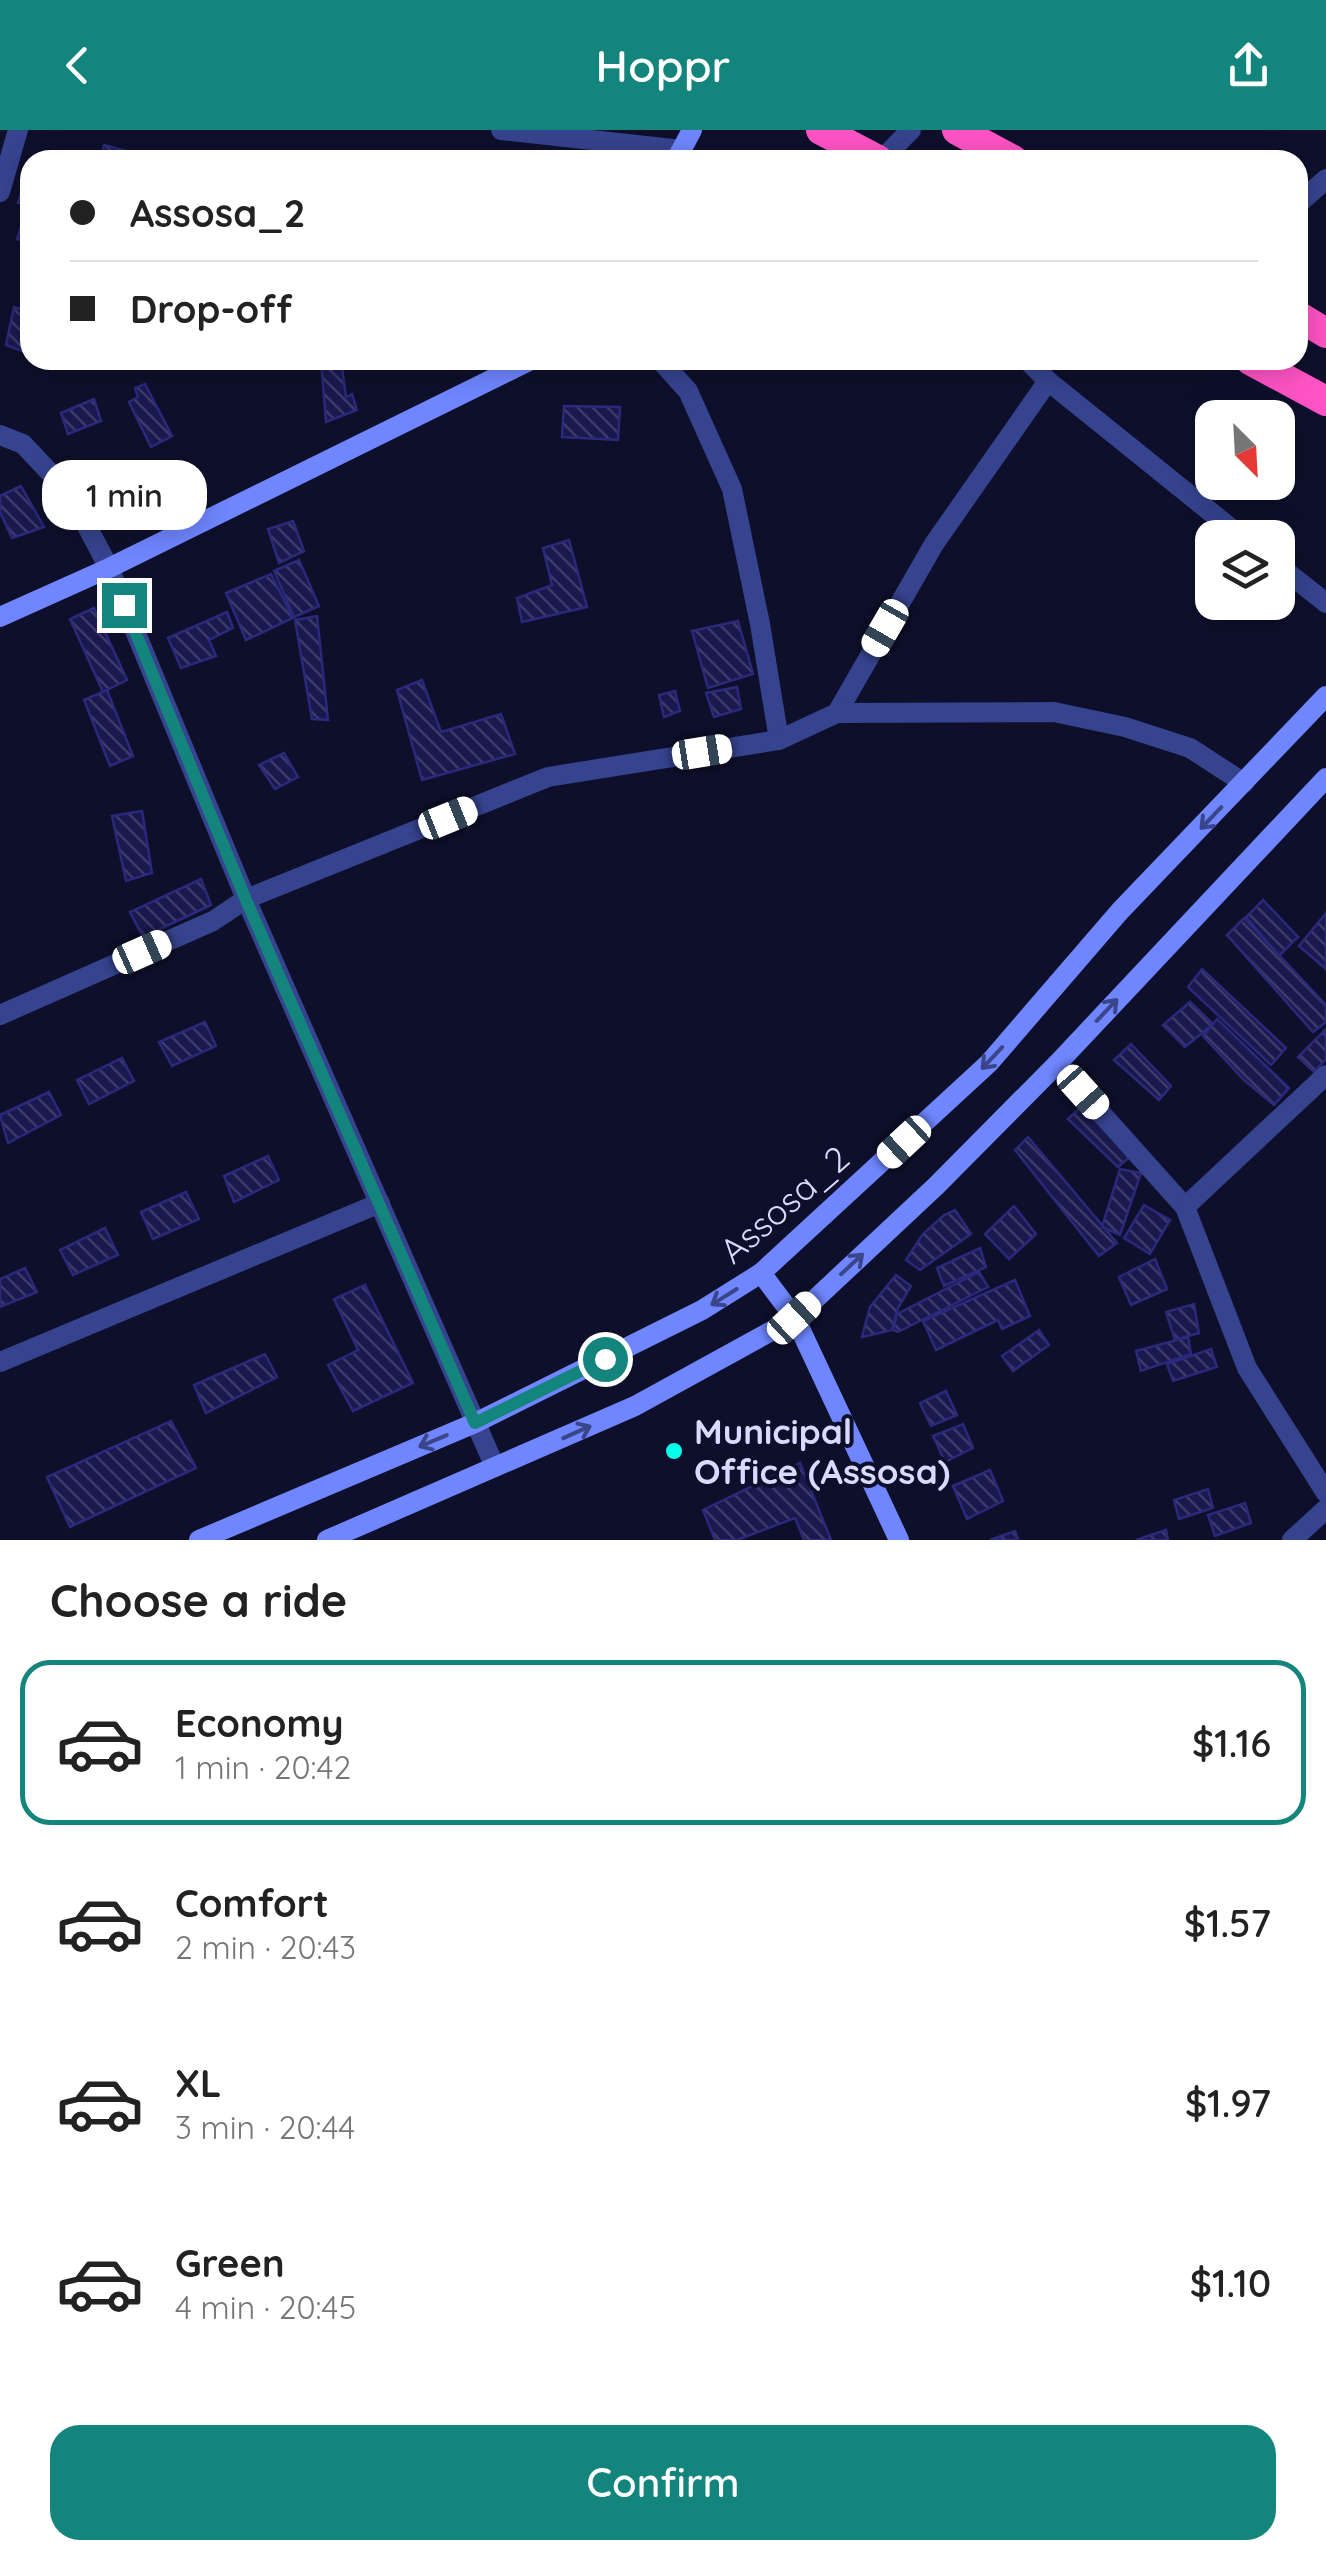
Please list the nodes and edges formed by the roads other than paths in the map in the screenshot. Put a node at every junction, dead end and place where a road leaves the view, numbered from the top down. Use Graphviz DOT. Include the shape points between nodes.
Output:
graph roads {
  1 [pos="18,130"];
  2 [pos="501,130"];
  3 [pos="821,130"];
  4 [pos="911,130"];
  5 [pos="957,130"];
  6 [pos="643,150"];
  7 [pos="860,150"];
  8 [pos="890,150"];
  9 [pos="994,150"];
  10 [pos="0,192"];
  11 [pos="511,370"];
  12 [pos="669,370"];
  13 [pos="1037,370"];
  14 [pos="1269,370"];
  15 [pos="1048,381"];
  16 [pos="1326,401"];
  17 [pos="0,435"];
  18 [pos="1222,520"];
  19 [pos="109,568"];
  20 [pos="1295,578"];
  21 [pos="1326,603"];
  22 [pos="0,617"];
  23 [pos="1326,696"];
  24 [pos="838,713"];
  25 [pos="780,740"];
  26 [pos="1326,778"];
  27 [pos="1244,783"];
  28 [pos="246,900"];
  29 [pos="0,1015"];
  30 [pos="1057,1064"];
  31 [pos="1326,1075"];
  32 [pos="380,1203"];
  33 [pos="1185,1207"];
  34 [pos="761,1273"];
  35 [pos="794,1318"];
  36 [pos="0,1362"];
  37 [pos="475,1423"];
  38 [pos="495,1468"];
  39 [pos="1326,1493"];
  40 [pos="1326,1509"];
  41 [pos="199,1540"];
  42 [pos="327,1540"];
  43 [pos="899,1540"];
  44 [pos="1292,1540"];
  1 -- 10 [label="street"];
  2 -- 6 [label="street"];
  3 -- 7 [label="highway"];
  4 -- 8 [label="street"];
  5 -- 9 [label="highway"];
  11 -- 19 [label="street"];
  12 -- 25 [label="street" via="688,391 732,489"];
  13 -- 15 [label="street"];
  14 -- 16 [label="highway"];
  15 -- 18 [label="street"];
  15 -- 24 [label="street" via="934,544"];
  17 -- 19 [label="street" via="23,444 70,494"];
  19 -- 22 [label="street"];
  19 -- 28 [label="street"];
  20 -- 21 [label="street"];
  23 -- 27 [label="street, Assosa_2"];
  24 -- 25 [label="street"];
  24 -- 27 [label="street" via="1054,712 1190,748"];
  25 -- 28 [label="street" via="548,777"];
  30 -- 26 [label="street, one-way"];
  27 -- 34 [label="street, Assosa_2, one-way" via="1120,911 989,1063"];
  28 -- 29 [label="street"];
  28 -- 32 [label="street"];
  30 -- 33 [label="street"];
  35 -- 30 [label="street, one-way"];
  31 -- 33 [label="street"];
  32 -- 36 [label="street"];
  32 -- 37 [label="street"];
  33 -- 39 [label="street" via="1247,1368"];
  34 -- 35 [label="street"];
  34 -- 37 [label="street, Assosa_2, one-way" via="702,1310"];
  38 -- 35 [label="street, one-way" via="635,1406"];
  35 -- 43 [label="street"];
  37 -- 38 [label="street"];
  37 -- 41 [label="street, Assosa_2, one-way"];
  38 -- 42 [label="street"];
  40 -- 44 [label="street"];
}
